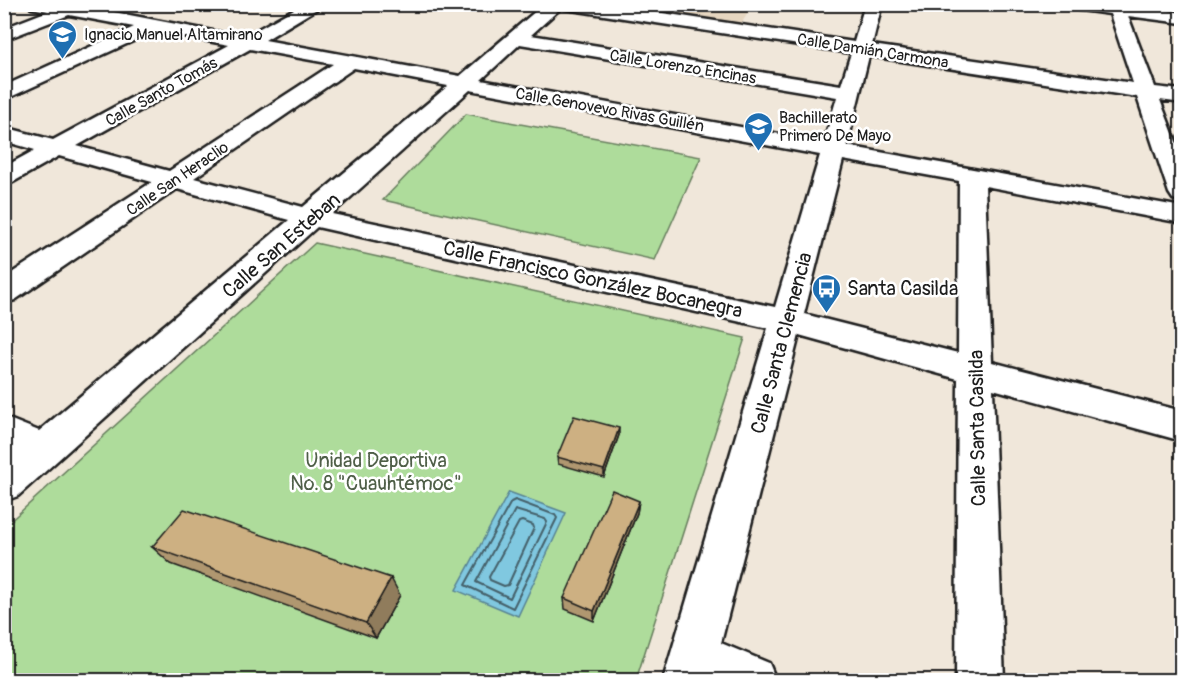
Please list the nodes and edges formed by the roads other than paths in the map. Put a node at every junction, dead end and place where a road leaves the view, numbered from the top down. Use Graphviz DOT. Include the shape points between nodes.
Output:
graph roads {
  1 [pos="38,4"];
  2 [pos="317,4"];
  3 [pos="555,4"];
  4 [pos="565,4"];
  5 [pos="874,4"];
  6 [pos="1073,4"];
  7 [pos="72,7"];
  8 [pos="1116,7"];
  9 [pos="1182,18"];
  10 [pos="151,26"];
  11 [pos="4,34"];
  12 [pos="517,38"];
  13 [pos="246,43"];
  14 [pos="863,49"];
  15 [pos="350,62"];
  16 [pos="466,82"];
  17 [pos="1144,92"];
  18 [pos="850,93"];
  19 [pos="4,94"];
  20 [pos="1182,97"];
  21 [pos="4,134"];
  22 [pos="57,148"];
  23 [pos="834,150"];
  24 [pos="972,176"];
  25 [pos="4,177"];
  26 [pos="173,181"];
  27 [pos="1182,193"];
  28 [pos="1182,215"];
  29 [pos="312,218"];
  30 [pos="4,293"];
  31 [pos="788,321"];
  32 [pos="976,370"];
  33 [pos="1182,426"];
  34 [pos="4,432"];
  35 [pos="44,450"];
  36 [pos="4,484"];
  37 [pos="690,668"];
  38 [pos="752,681"];
  39 [pos="980,681"];
  1 -- 7 [label="street, Calle Genovevo Rivas Guillén"];
  2 -- 13 [label="street, Calle Santo Tomás"];
  3 -- 12 [label="street, Calle San Esteban"];
  4 -- 14 [label="street, Calle Damián Carmona"];
  5 -- 14 [label="street, Calle Santa Clemencia"];
  6 -- 8 [label="street"];
  7 -- 10 [label="street, Calle Genovevo Rivas Guillén"];
  7 -- 11 [label="street"];
  8 -- 9 [label="street"];
  8 -- 17 [label="street"];
  10 -- 13 [label="street, Calle Genovevo Rivas Guillén"];
  10 -- 19 [label="street"];
  12 -- 16 [label="street, Calle San Esteban"];
  12 -- 18 [label="street, Calle Lorenzo Encinas"];
  13 -- 15 [label="street, Calle Genovevo Rivas Guillén"];
  13 -- 22 [label="street, Calle Santo Tomás"];
  14 -- 17 [label="street, Calle Damián Carmona"];
  14 -- 18 [label="street, Calle Santa Clemencia"];
  15 -- 16 [label="street, Calle Genovevo Rivas Guillén"];
  15 -- 26 [label="street, Calle San Heraclio"];
  16 -- 23 [label="street, Calle Genovevo Rivas Guillén"];
  16 -- 29 [label="street, Calle San Esteban"];
  17 -- 20 [label="street, Calle Damián Carmona"];
  17 -- 27 [label="street"];
  18 -- 23 [label="street, Calle Santa Clemencia"];
  21 -- 22 [label="street, Calle Francisco González Bocanegra"];
  22 -- 25 [label="street, Calle Santo Tomás"];
  22 -- 26 [label="street, Calle Francisco González Bocanegra"];
  23 -- 24 [label="street, Calle Genovevo Rivas Guillén"];
  23 -- 31 [label="street, Calle Santa Clemencia"];
  24 -- 28 [label="street, Calle Genovevo Rivas Guillén"];
  24 -- 32 [label="street, Calle Santa Casilda"];
  26 -- 29 [label="street, Calle Francisco González Bocanegra"];
  26 -- 30 [label="street, Calle San Heraclio"];
  29 -- 31 [label="street, Calle Francisco González Bocanegra"];
  29 -- 35 [label="street, Calle San Esteban"];
  31 -- 32 [label="street, Calle Francisco González Bocanegra"];
  31 -- 37 [label="street, Calle Santa Clemencia"];
  32 -- 33 [label="street, Calle Francisco González Bocanegra"];
  32 -- 39 [label="street, Calle Santa Casilda"];
  34 -- 35 [label="street"];
  35 -- 36 [label="street, Calle San Esteban"];
  37 -- 38 [label="street"];
}
